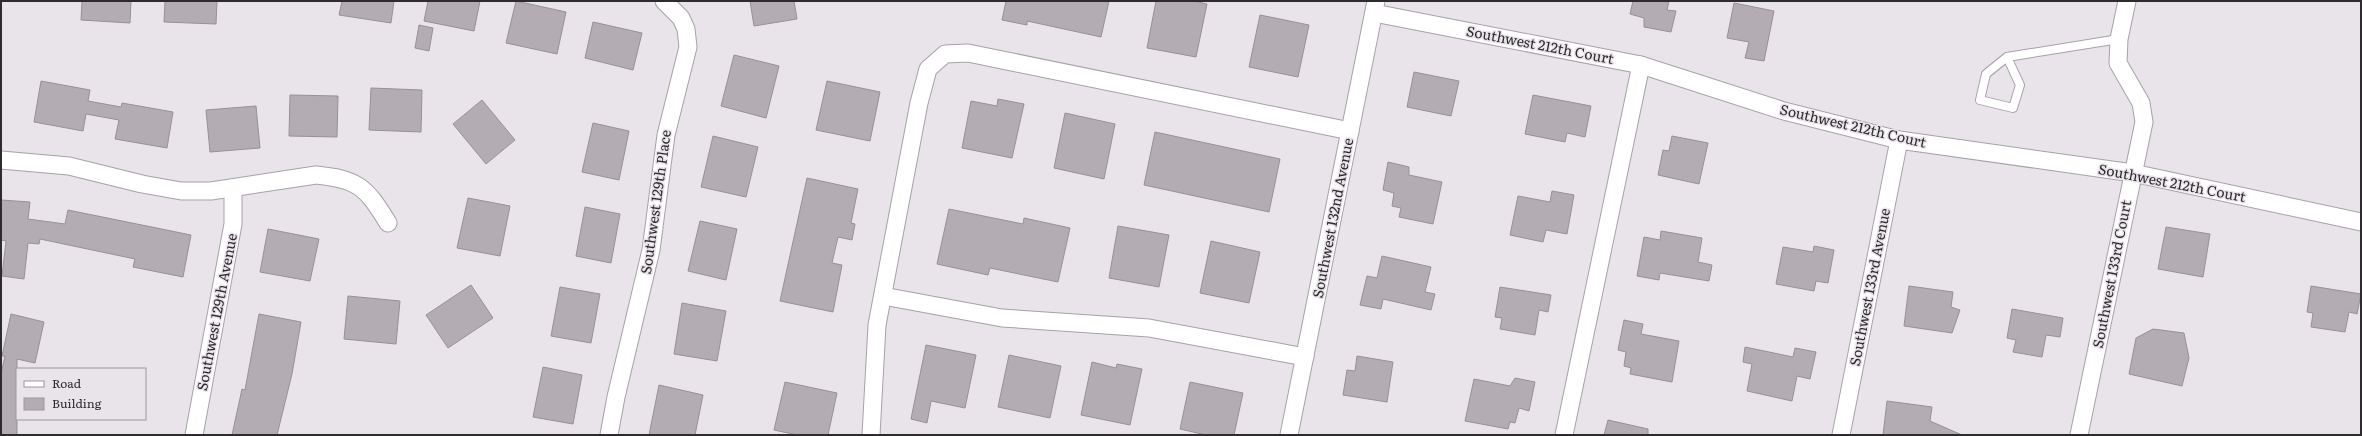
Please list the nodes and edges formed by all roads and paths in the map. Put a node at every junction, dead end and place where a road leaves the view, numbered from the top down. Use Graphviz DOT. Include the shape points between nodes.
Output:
graph roads {
  1 [pos="664,1"];
  2 [pos="2127,1"];
  3 [pos="1375,7"];
  4 [pos="2119,38"];
  5 [pos="2007,57"];
  6 [pos="1640,65"];
  7 [pos="1350,131"];
  8 [pos="1899,140"];
  9 [pos="1,160"];
  10 [pos="2133,173"];
  11 [pos="233,188"];
  12 [pos="2361,222"];
  13 [pos="388,223"];
  14 [pos="883,296"];
  15 [pos="1305,356"];
  16 [pos="194,435"];
  17 [pos="609,435"];
  18 [pos="871,435"];
  19 [pos="1288,435"];
  20 [pos="1564,435"];
  21 [pos="1841,435"];
  22 [pos="2079,435"];
  1 -- 17 [label="street, Southwest 129th Place" via="681,18 686,30 688,48 666,135 651,250"];
  2 -- 4 [label="street, Southwest 133rd Court"];
  3 -- 6 [label="street, Southwest 212th Court"];
  3 -- 7 [label="street, Southwest 132nd Avenue"];
  4 -- 5 [label="lane"];
  4 -- 10 [label="street, Southwest 133rd Court" via="2118,63 2141,103 2144,122"];
  5 -- 5 [label="lane" via="1986,74 1980,100 2013,108 2020,85"];
  6 -- 8 [label="street, Southwest 212th Court" via="1784,111"];
  6 -- 20 [label="street"];
  7 -- 14 [label="street" via="968,53 945,54 928,69"];
  7 -- 15 [label="street, Southwest 132nd Avenue"];
  8 -- 10 [label="street, Southwest 212th Court"];
  8 -- 21 [label="street, Southwest 133rd Avenue"];
  9 -- 11 [label="street" via="69,166 175,190 211,191"];
  10 -- 12 [label="street, Southwest 212th Court"];
  10 -- 22 [label="street, Southwest 133rd Court"];
  11 -- 13 [label="street" via="316,176 342,179 363,189 372,197"];
  11 -- 16 [label="street, Southwest 129th Avenue" via="234,224"];
  14 -- 15 [label="street" via="1002,318 1149,328"];
  14 -- 18 [label="street" via="874,344"];
  15 -- 19 [label="street, Southwest 132nd Avenue"];
}
